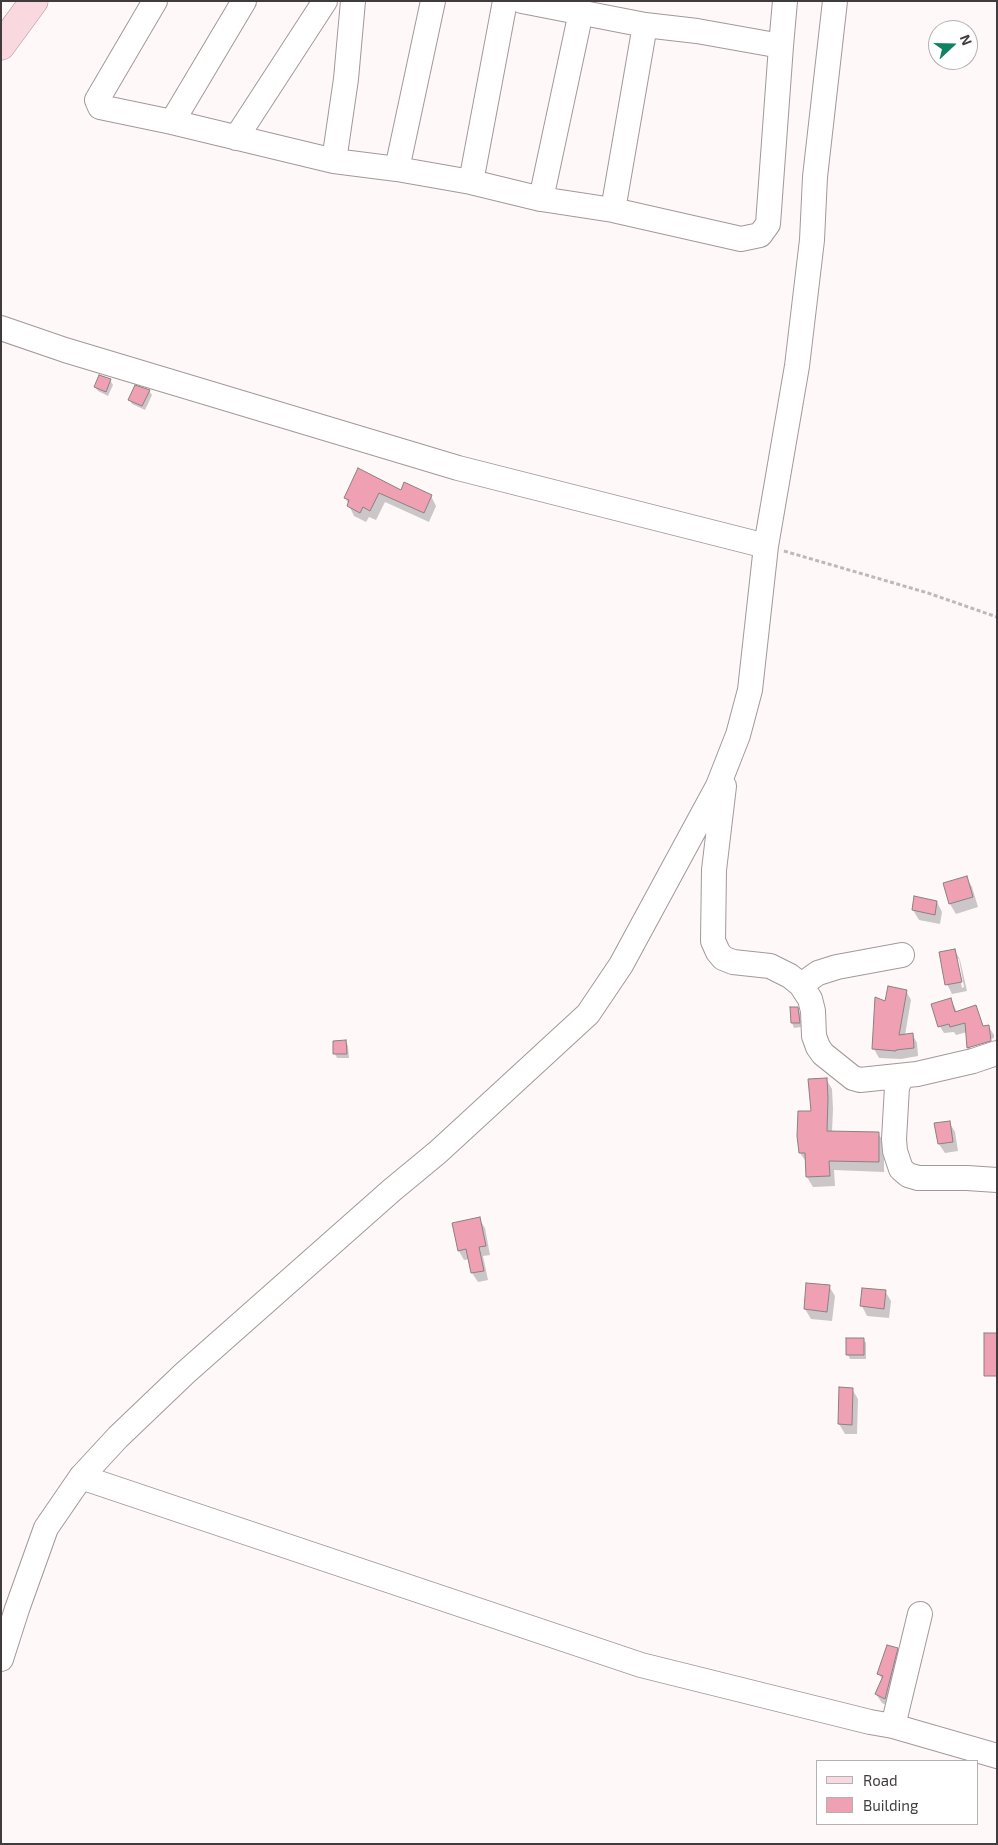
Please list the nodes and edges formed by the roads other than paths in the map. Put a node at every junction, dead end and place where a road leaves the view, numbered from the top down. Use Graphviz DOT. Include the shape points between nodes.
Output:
graph roads {
  1 [pos="34,1"];
  2 [pos="155,1"];
  3 [pos="244,1"];
  4 [pos="325,1"];
  5 [pos="353,1"];
  6 [pos="433,1"];
  7 [pos="505,1"];
  8 [pos="522,1"];
  9 [pos="785,1"];
  10 [pos="835,1"];
  11 [pos="581,12"];
  12 [pos="645,25"];
  13 [pos="1,46"];
  14 [pos="781,46"];
  15 [pos="172,122"];
  16 [pos="236,138"];
  17 [pos="334,161"];
  18 [pos="397,169"];
  19 [pos="471,182"];
  20 [pos="541,198"];
  21 [pos="613,210"];
  22 [pos="1,328"];
  23 [pos="766,546"];
  24 [pos="725,769"];
  25 [pos="902,955"];
  26 [pos="801,985"];
  27 [pos="997,1053"];
  28 [pos="902,1076"];
  29 [pos="997,1180"];
  30 [pos="81,1477"];
  31 [pos="920,1614"];
  32 [pos="1,1659"];
  33 [pos="893,1726"];
  34 [pos="997,1756"];
  1 -- 13 [label="main road"];
  2 -- 15 [label="street" via="97,104"];
  3 -- 15 [label="street"];
  4 -- 16 [label="street"];
  5 -- 17 [label="street"];
  6 -- 18 [label="street"];
  7 -- 19 [label="street"];
  8 -- 11 [label="street"];
  9 -- 14 [label="street"];
  10 -- 23 [label="street" via="798,356"];
  11 -- 12 [label="street"];
  11 -- 20 [label="street"];
  12 -- 14 [label="street"];
  12 -- 21 [label="street"];
  14 -- 21 [label="street" via="768,224 760,235 741,238"];
  15 -- 16 [label="street"];
  16 -- 17 [label="street"];
  17 -- 18 [label="street"];
  18 -- 19 [label="street"];
  19 -- 20 [label="street"];
  20 -- 21 [label="street"];
  22 -- 23 [label="street" via="74,353 458,468"];
  23 -- 24 [label="street" via="750,690"];
  24 -- 26 [label="street" via="714,870 715,947 723,958 770,966"];
  24 -- 30 [label="street" via="621,965 588,1014 438,1152 185,1374"];
  25 -- 26 [label="street" via="818,973"];
  26 -- 28 [label="street" via="810,999 815,1042 823,1054 852,1078"];
  27 -- 28 [label="street"];
  28 -- 29 [label="street" via="897,1087 894,1139 902,1169 918,1178"];
  30 -- 32 [label="street" via="46,1528"];
  30 -- 33 [label="street" via="641,1665"];
  31 -- 33 [label="street"];
  33 -- 34 [label="street"];
}
